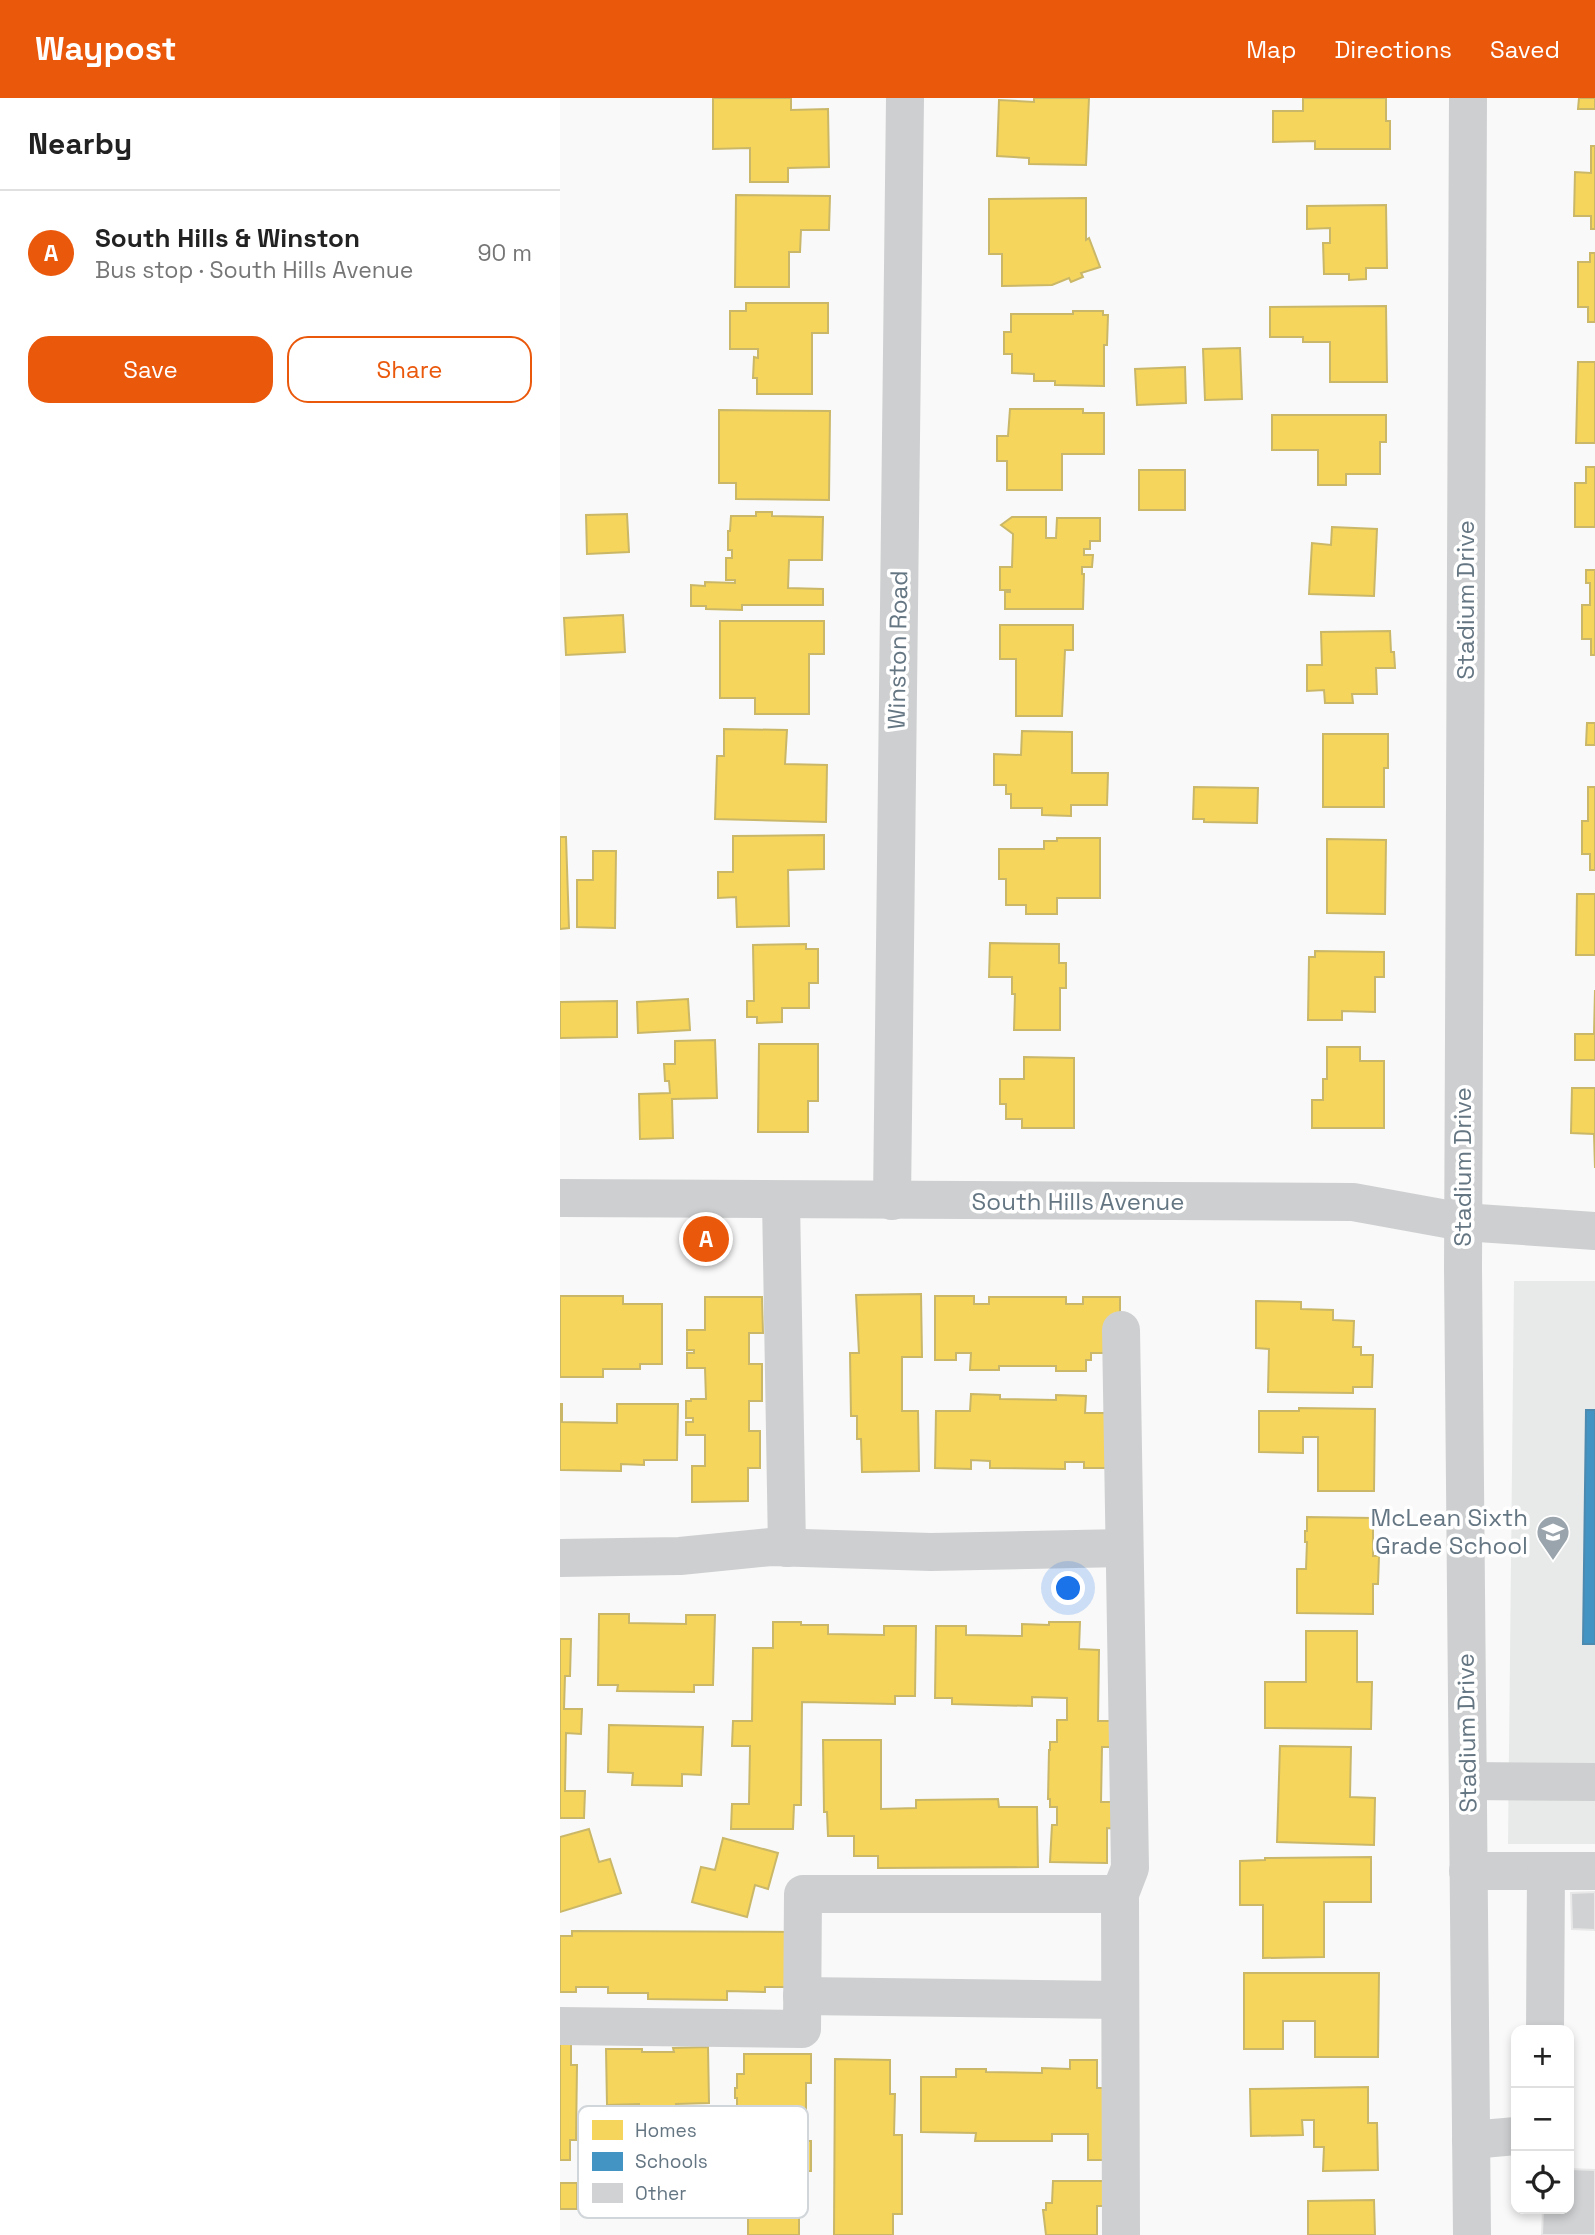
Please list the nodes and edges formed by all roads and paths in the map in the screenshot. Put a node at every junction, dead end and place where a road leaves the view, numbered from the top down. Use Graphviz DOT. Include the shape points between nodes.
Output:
graph roads {
  1 [pos="905,98"];
  2 [pos="1468,98"];
  3 [pos="560,1198"];
  4 [pos="780,1200"];
  5 [pos="892,1201"];
  6 [pos="1463,1222"];
  7 [pos="1595,1231"];
  8 [pos="1121,1329"];
  9 [pos="787,1548"];
  10 [pos="1124,1548"];
  11 [pos="560,1558"];
  12 [pos="1468,1781"];
  13 [pos="1595,1782"];
  14 [pos="1468,1871"];
  15 [pos="1546,1871"];
  16 [pos="1595,1871"];
  17 [pos="1120,1894"];
  18 [pos="802,1996"];
  19 [pos="1120,2000"];
  20 [pos="1545,2025"];
  21 [pos="560,2026"];
  22 [pos="1511,2136"];
  23 [pos="1471,2140"];
  24 [pos="1121,2235"];
  25 [pos="1472,2235"];
  1 -- 5 [label="street, Winston Road"];
  2 -- 6 [label="street, Stadium Drive"];
  3 -- 4 [label="street, South Hills Avenue"];
  4 -- 5 [label="street, South Hills Avenue"];
  4 -- 9 [label="street"];
  5 -- 6 [label="street, South Hills Avenue" via="1353,1202"];
  6 -- 7 [label="street, South Hills Avenue"];
  6 -- 12 [label="street, Stadium Drive"];
  8 -- 10 [label="street"];
  9 -- 10 [label="street" via="930,1552"];
  9 -- 11 [label="street"];
  10 -- 17 [label="street" via="1130,1868"];
  12 -- 13 [label="street"];
  12 -- 14 [label="street, Stadium Drive"];
  14 -- 15 [label="street"];
  14 -- 23 [label="street, Stadium Drive"];
  15 -- 16 [label="street"];
  15 -- 20 [label="street"];
  17 -- 18 [label="street" via="803,1895"];
  17 -- 19 [label="street"];
  18 -- 19 [label="street"];
  18 -- 21 [label="street" via="802,2029"];
  19 -- 24 [label="street"];
  22 -- 23 [label="street"];
  23 -- 25 [label="street, Stadium Drive"];
}
